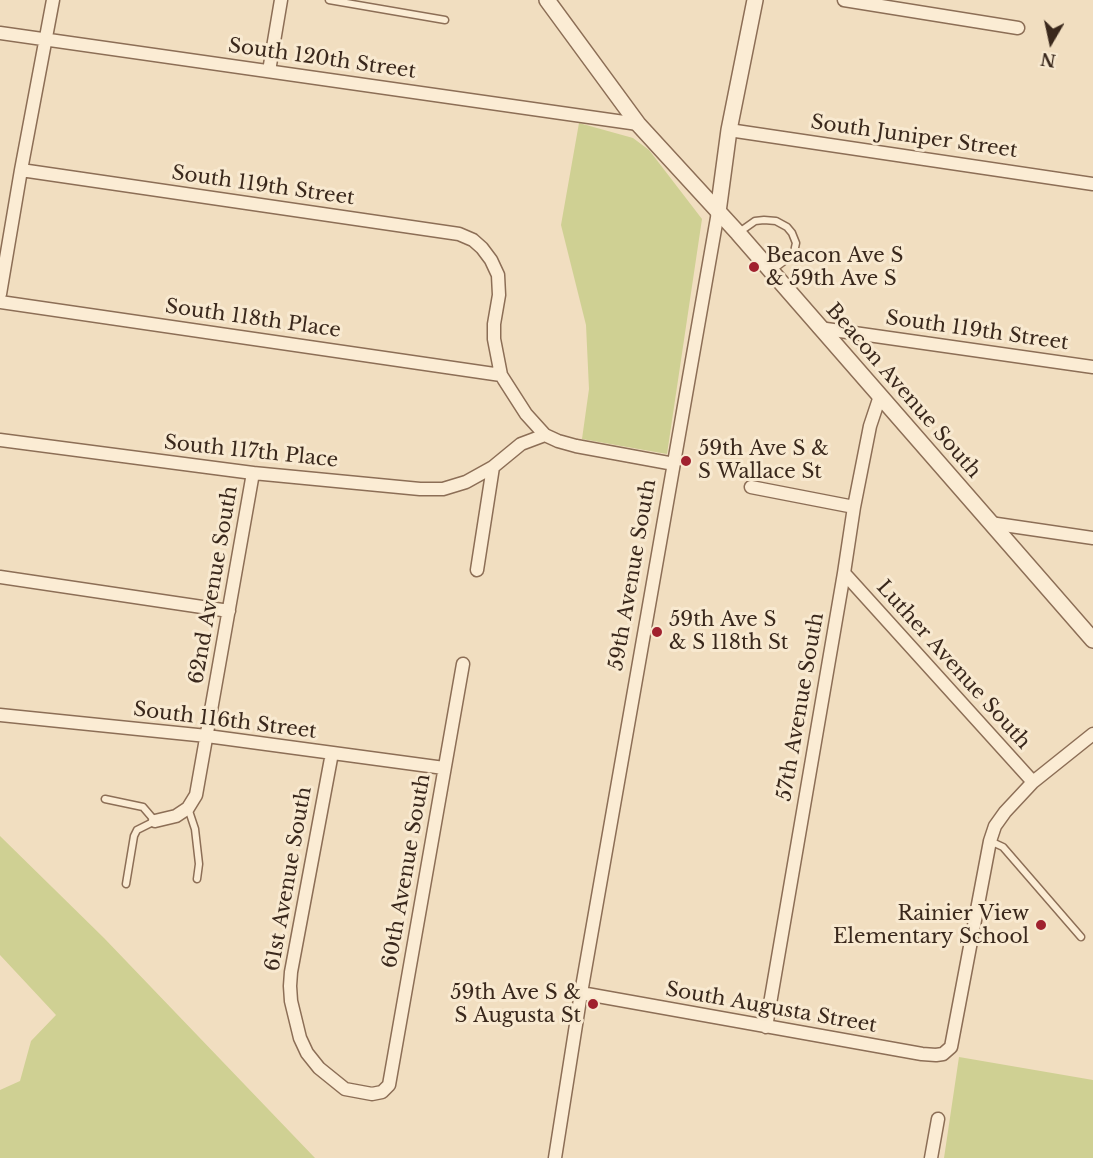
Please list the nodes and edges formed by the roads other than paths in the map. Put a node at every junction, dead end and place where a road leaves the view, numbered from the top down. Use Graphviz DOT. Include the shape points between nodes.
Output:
graph roads {
  1 [pos="53,0"];
  2 [pos="281,0"];
  3 [pos="329,0"];
  4 [pos="547,0"];
  5 [pos="755,0"];
  6 [pos="844,0"];
  7 [pos="445,20"];
  8 [pos="1018,28"];
  9 [pos="0,33"];
  10 [pos="46,39"];
  11 [pos="269,71"];
  12 [pos="638,124"];
  13 [pos="729,130"];
  14 [pos="21,170"];
  15 [pos="1093,184"];
  16 [pos="718,212"];
  17 [pos="738,233"];
  18 [pos="771,272"];
  19 [pos="0,294"];
  20 [pos="0,302"];
  21 [pos="819,328"];
  22 [pos="1093,367"];
  23 [pos="501,375"];
  24 [pos="880,396"];
  25 [pos="545,435"];
  26 [pos="0,441"];
  27 [pos="674,464"];
  28 [pos="493,466"];
  29 [pos="253,473"];
  30 [pos="751,487"];
  31 [pos="854,507"];
  32 [pos="990,523"];
  33 [pos="1093,538"];
  34 [pos="477,570"];
  35 [pos="844,573"];
  36 [pos="0,577"];
  37 [pos="229,611"];
  38 [pos="1093,640"];
  39 [pos="463,664"];
  40 [pos="0,715"];
  41 [pos="1093,734"];
  42 [pos="207,736"];
  43 [pos="332,753"];
  44 [pos="444,768"];
  45 [pos="1033,782"];
  46 [pos="105,800"];
  47 [pos="188,808"];
  48 [pos="155,821"];
  49 [pos="990,841"];
  50 [pos="196,879"];
  51 [pos="126,884"];
  52 [pos="1081,937"];
  53 [pos="581,993"];
  54 [pos="766,1027"];
  55 [pos="389,1085"];
  56 [pos="938,1119"];
  57 [pos="555,1158"];
  58 [pos="931,1158"];
  1 -- 10 [label="street"];
  2 -- 11 [label="street"];
  3 -- 7 [label="lane"];
  4 -- 12 [label="street, Beacon Avenue South"];
  5 -- 13 [label="street, 59th Avenue South"];
  6 -- 8 [label="street"];
  9 -- 10 [label="street, South 120th Street"];
  10 -- 11 [label="street, South 120th Street"];
  10 -- 14 [label="street"];
  11 -- 12 [label="street, South 120th Street"];
  12 -- 16 [label="street, Beacon Avenue South"];
  13 -- 15 [label="street, South Juniper Street"];
  13 -- 16 [label="street, 59th Avenue South"];
  14 -- 19 [label="street"];
  14 -- 23 [label="street, South 119th Street" via="459,234 482,248 498,275 494,339"];
  16 -- 17 [label="street, Beacon Avenue South"];
  16 -- 27 [label="street, 59th Avenue South"];
  17 -- 18 [label="street, Beacon Avenue South"];
  17 -- 18 [label="lane" via="755,221 776,221 788,227 796,243 794,252"];
  18 -- 21 [label="street, Beacon Avenue South"];
  20 -- 23 [label="street, South 118th Place"];
  21 -- 22 [label="street, South 119th Street"];
  21 -- 24 [label="street, Beacon Avenue South"];
  23 -- 25 [label="street"];
  24 -- 31 [label="street, 57th Avenue South"];
  24 -- 32 [label="street, Beacon Avenue South"];
  25 -- 27 [label="street" via="576,446"];
  25 -- 28 [label="street" via="521,444"];
  26 -- 29 [label="street, South 117th Place"];
  27 -- 53 [label="street, 59th Avenue South"];
  28 -- 29 [label="street, South 117th Place" via="466,482 443,489"];
  28 -- 34 [label="street"];
  29 -- 37 [label="street, 62nd Avenue South"];
  30 -- 31 [label="street"];
  31 -- 35 [label="street, 57th Avenue South"];
  32 -- 33 [label="street"];
  32 -- 38 [label="street, Beacon Avenue South"];
  35 -- 45 [label="street, Luther Avenue South"];
  35 -- 54 [label="street, 57th Avenue South"];
  36 -- 37 [label="street"];
  37 -- 42 [label="street, 62nd Avenue South"];
  39 -- 44 [label="street, 60th Avenue South"];
  40 -- 42 [label="street, South 116th Street"];
  41 -- 45 [label="street"];
  42 -- 43 [label="street, South 116th Street"];
  42 -- 47 [label="street, 62nd Avenue South" via="196,795"];
  43 -- 44 [label="street, South 116th Street"];
  43 -- 55 [label="street, 61st Avenue South" via="291,972 291,1001 307,1053 334,1081 345,1089 372,1094"];
  44 -- 55 [label="street, 60th Avenue South"];
  45 -- 49 [label="street" via="1005,812"];
  46 -- 48 [label="lane" via="143,807"];
  47 -- 48 [label="street" via="176,816"];
  47 -- 50 [label="lane" via="199,864"];
  48 -- 51 [label="lane" via="137,830 134,836"];
  49 -- 52 [label="lane" via="1003,848"];
  49 -- 54 [label="street, South Augusta Street" via="951,1047 943,1054 922,1054"];
  53 -- 54 [label="street, South Augusta Street"];
  53 -- 57 [label="street, 59th Avenue South"];
  56 -- 58 [label="street"];
}
